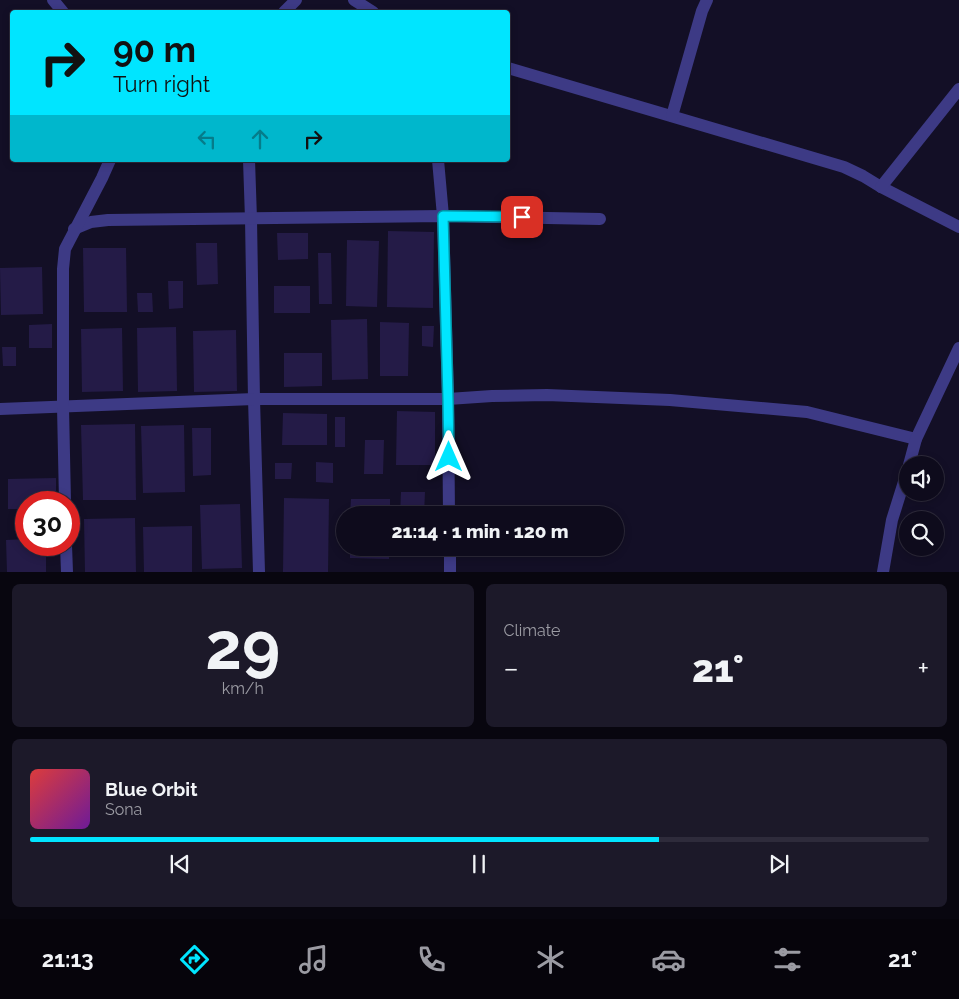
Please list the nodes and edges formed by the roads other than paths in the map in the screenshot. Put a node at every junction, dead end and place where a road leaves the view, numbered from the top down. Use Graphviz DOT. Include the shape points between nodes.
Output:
graph roads {
  1 [pos="52,0"];
  2 [pos="296,0"];
  3 [pos="354,0"];
  4 [pos="707,0"];
  5 [pos="61,10"];
  6 [pos="286,10"];
  7 [pos="369,10"];
  8 [pos="510,69"];
  9 [pos="959,89"];
  10 [pos="672,116"];
  11 [pos="109,162"];
  12 [pos="249,162"];
  13 [pos="438,162"];
  14 [pos="880,187"];
  15 [pos="443,216"];
  16 [pos="251,219"];
  17 [pos="600,219"];
  18 [pos="959,227"];
  19 [pos="74,230"];
  20 [pos="959,348"];
  21 [pos="254,399"];
  22 [pos="448,399"];
  23 [pos="63,407"];
  24 [pos="0,409"];
  25 [pos="916,439"];
  26 [pos="911,456"];
  27 [pos="65,491"];
  28 [pos="899,498"];
  29 [pos="449,506"];
  30 [pos="66,556"];
  31 [pos="450,556"];
  32 [pos="67,572"];
  33 [pos="259,572"];
  34 [pos="450,572"];
  35 [pos="883,572"];
  1 -- 5 [label="street"];
  2 -- 6 [label="street"];
  3 -- 7 [label="street"];
  4 -- 10 [label="street"];
  8 -- 10 [label="street"];
  9 -- 14 [label="street"];
  10 -- 14 [label="street" via="844,167"];
  11 -- 19 [label="street"];
  12 -- 16 [label="street"];
  13 -- 15 [label="street"];
  14 -- 18 [label="street"];
  15 -- 16 [label="street"];
  15 -- 17 [label="street"];
  15 -- 22 [label="street"];
  16 -- 19 [label="street" via="108,220 91,222"];
  16 -- 21 [label="street"];
  19 -- 23 [label="street" via="65,249 63,269"];
  20 -- 25 [label="street"];
  21 -- 22 [label="street"];
  21 -- 23 [label="street"];
  21 -- 33 [label="street"];
  22 -- 25 [label="street" via="547,395 670,400 807,412"];
  22 -- 29 [label="street"];
  23 -- 24 [label="street"];
  23 -- 27 [label="street"];
  25 -- 26 [label="street"];
  28 -- 35 [label="street"];
  30 -- 32 [label="street"];
  31 -- 34 [label="street"];
}
